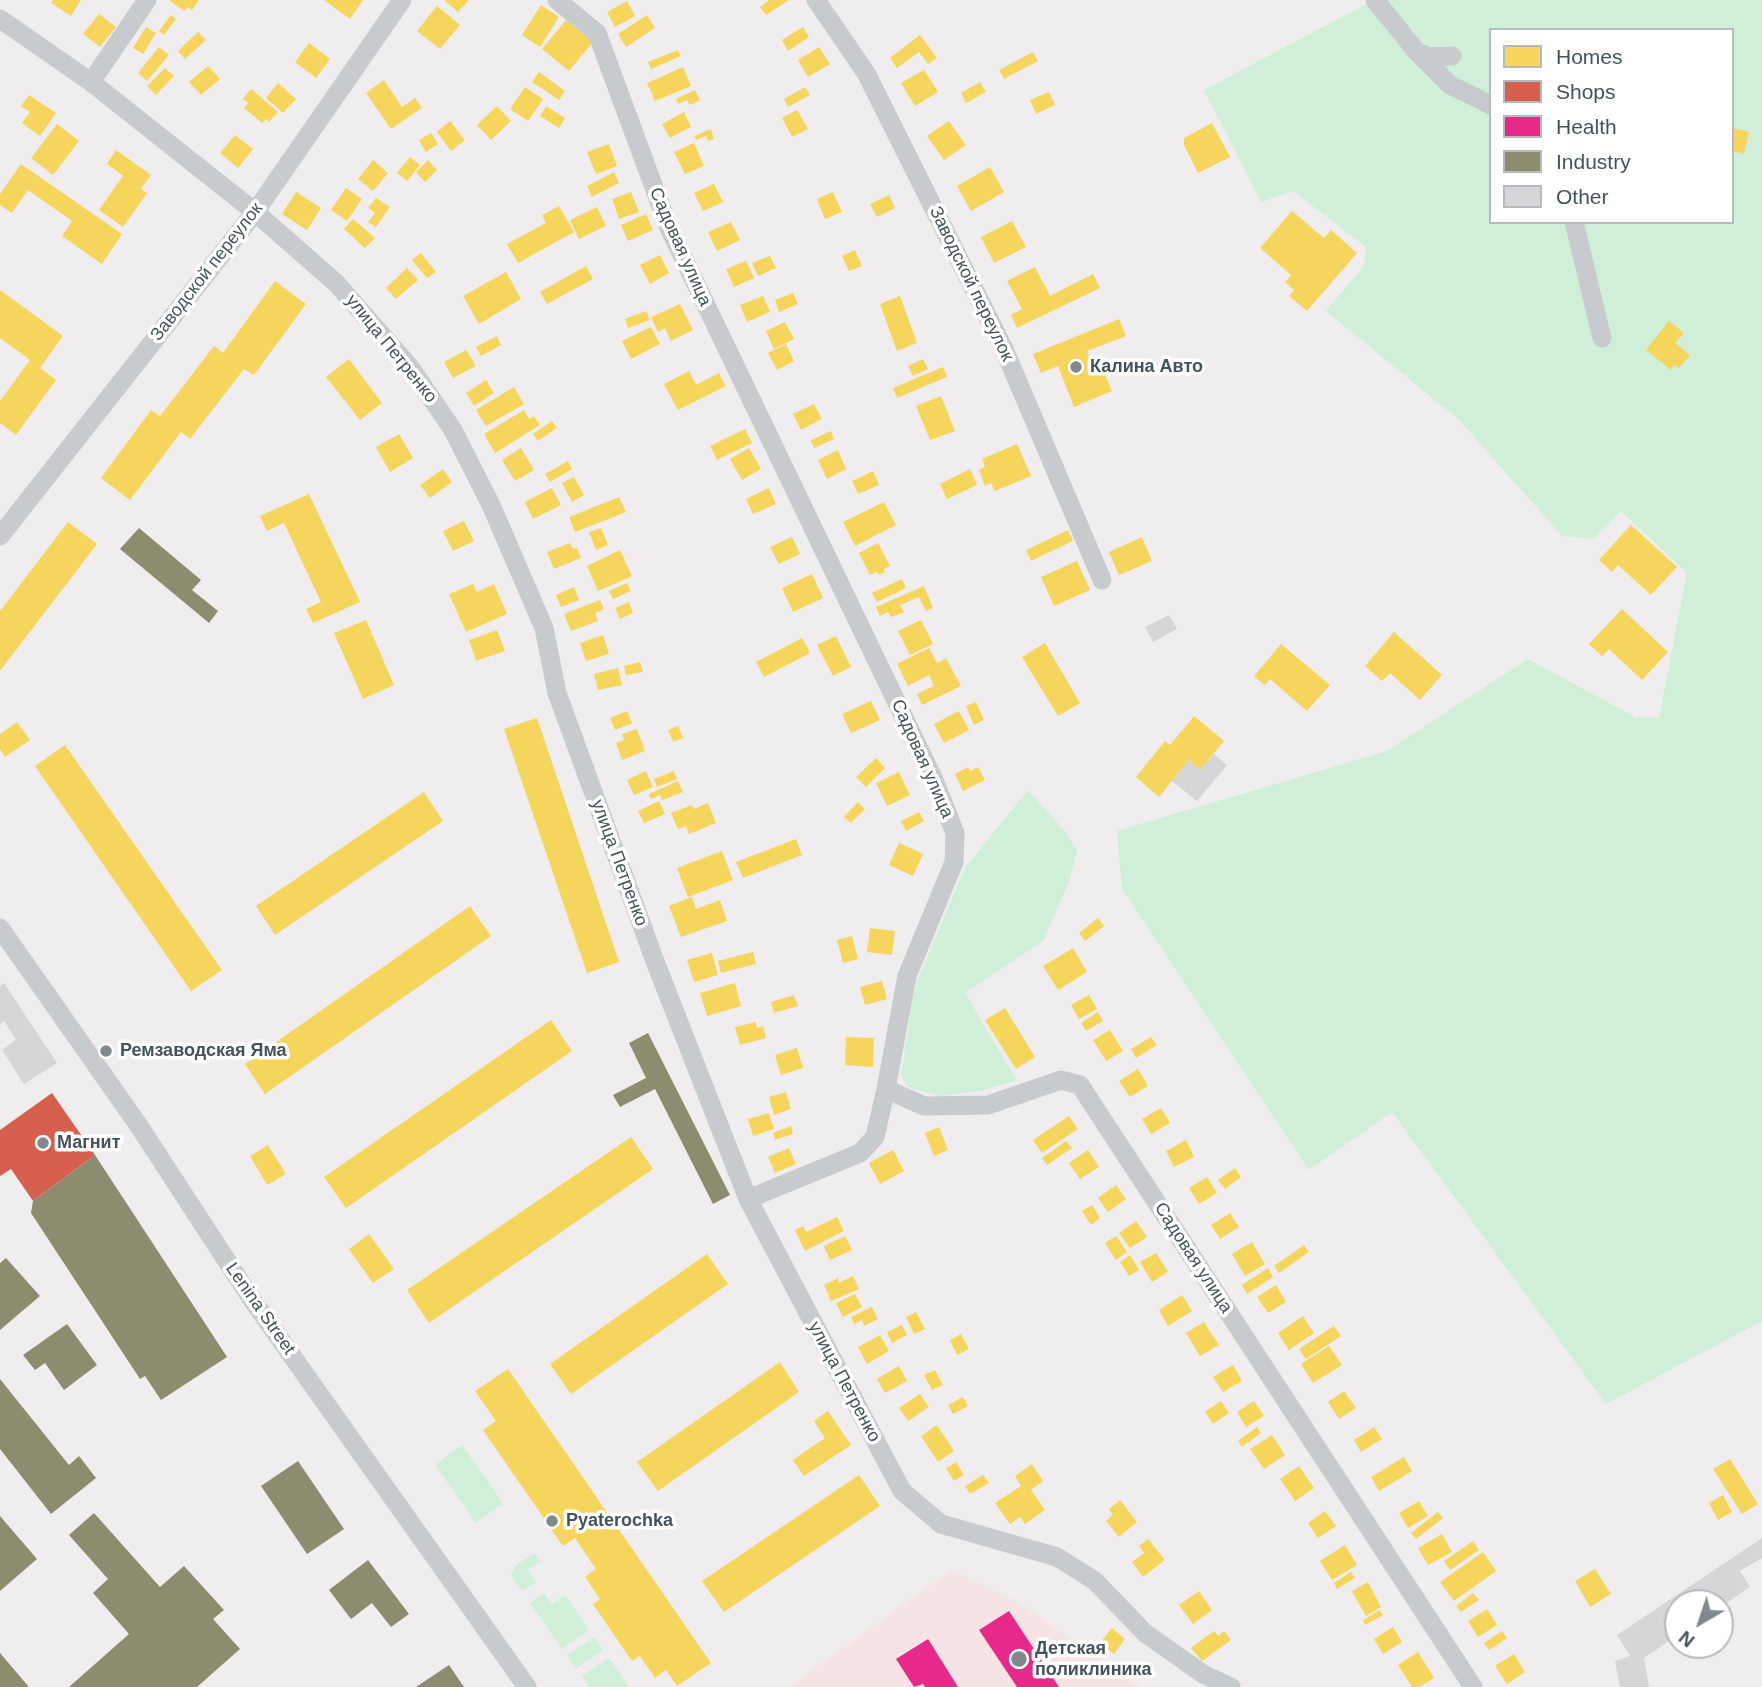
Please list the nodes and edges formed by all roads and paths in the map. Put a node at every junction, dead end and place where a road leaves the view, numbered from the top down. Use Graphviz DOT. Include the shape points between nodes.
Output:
graph roads {
  1 [pos="147,0"];
  2 [pos="402,0"];
  3 [pos="557,0"];
  4 [pos="816,0"];
  5 [pos="1375,0"];
  6 [pos="0,19"];
  7 [pos="1417,52"];
  8 [pos="1452,56"];
  9 [pos="91,82"];
  10 [pos="1489,104"];
  11 [pos="255,212"];
  12 [pos="1574,224"];
  13 [pos="1602,338"];
  14 [pos="0,536"];
  15 [pos="1102,580"];
  16 [pos="2,933"];
  17 [pos="886,1089"];
  18 [pos="748,1199"];
  19 [pos="527,1687"];
  20 [pos="1231,1687"];
  21 [pos="1473,1687"];
  1 -- 9 [label="street"];
  2 -- 11 [label="street, Заводской переулок"];
  3 -- 17 [label="street, Садовая улица" via="597,33 668,228 934,780 955,833 954,862 907,976"];
  4 -- 15 [label="street, Заводской переулок" via="866,73 1004,349"];
  5 -- 7 [label="street"];
  6 -- 9 [label="street, улица Петренко"];
  7 -- 8 [label="street"];
  7 -- 10 [label="street" via="1450,85"];
  9 -- 11 [label="street, улица Петренко"];
  11 -- 14 [label="street, Заводской переулок"];
  11 -- 18 [label="street, улица Петренко" via="337,283 410,367 453,430 491,505 544,628 562,706"];
  12 -- 13 [label="street"];
  16 -- 19 [label="street, Lenina Street" via="139,1126 253,1301"];
  17 -- 18 [label="street" via="875,1137 860,1153"];
  17 -- 21 [label="street, Садовая улица" via="924,1106 988,1105 1061,1080 1080,1085"];
  18 -- 20 [label="street, улица Петренко" via="902,1491 941,1524 1057,1557 1094,1581 1145,1633 1203,1674"];
}
